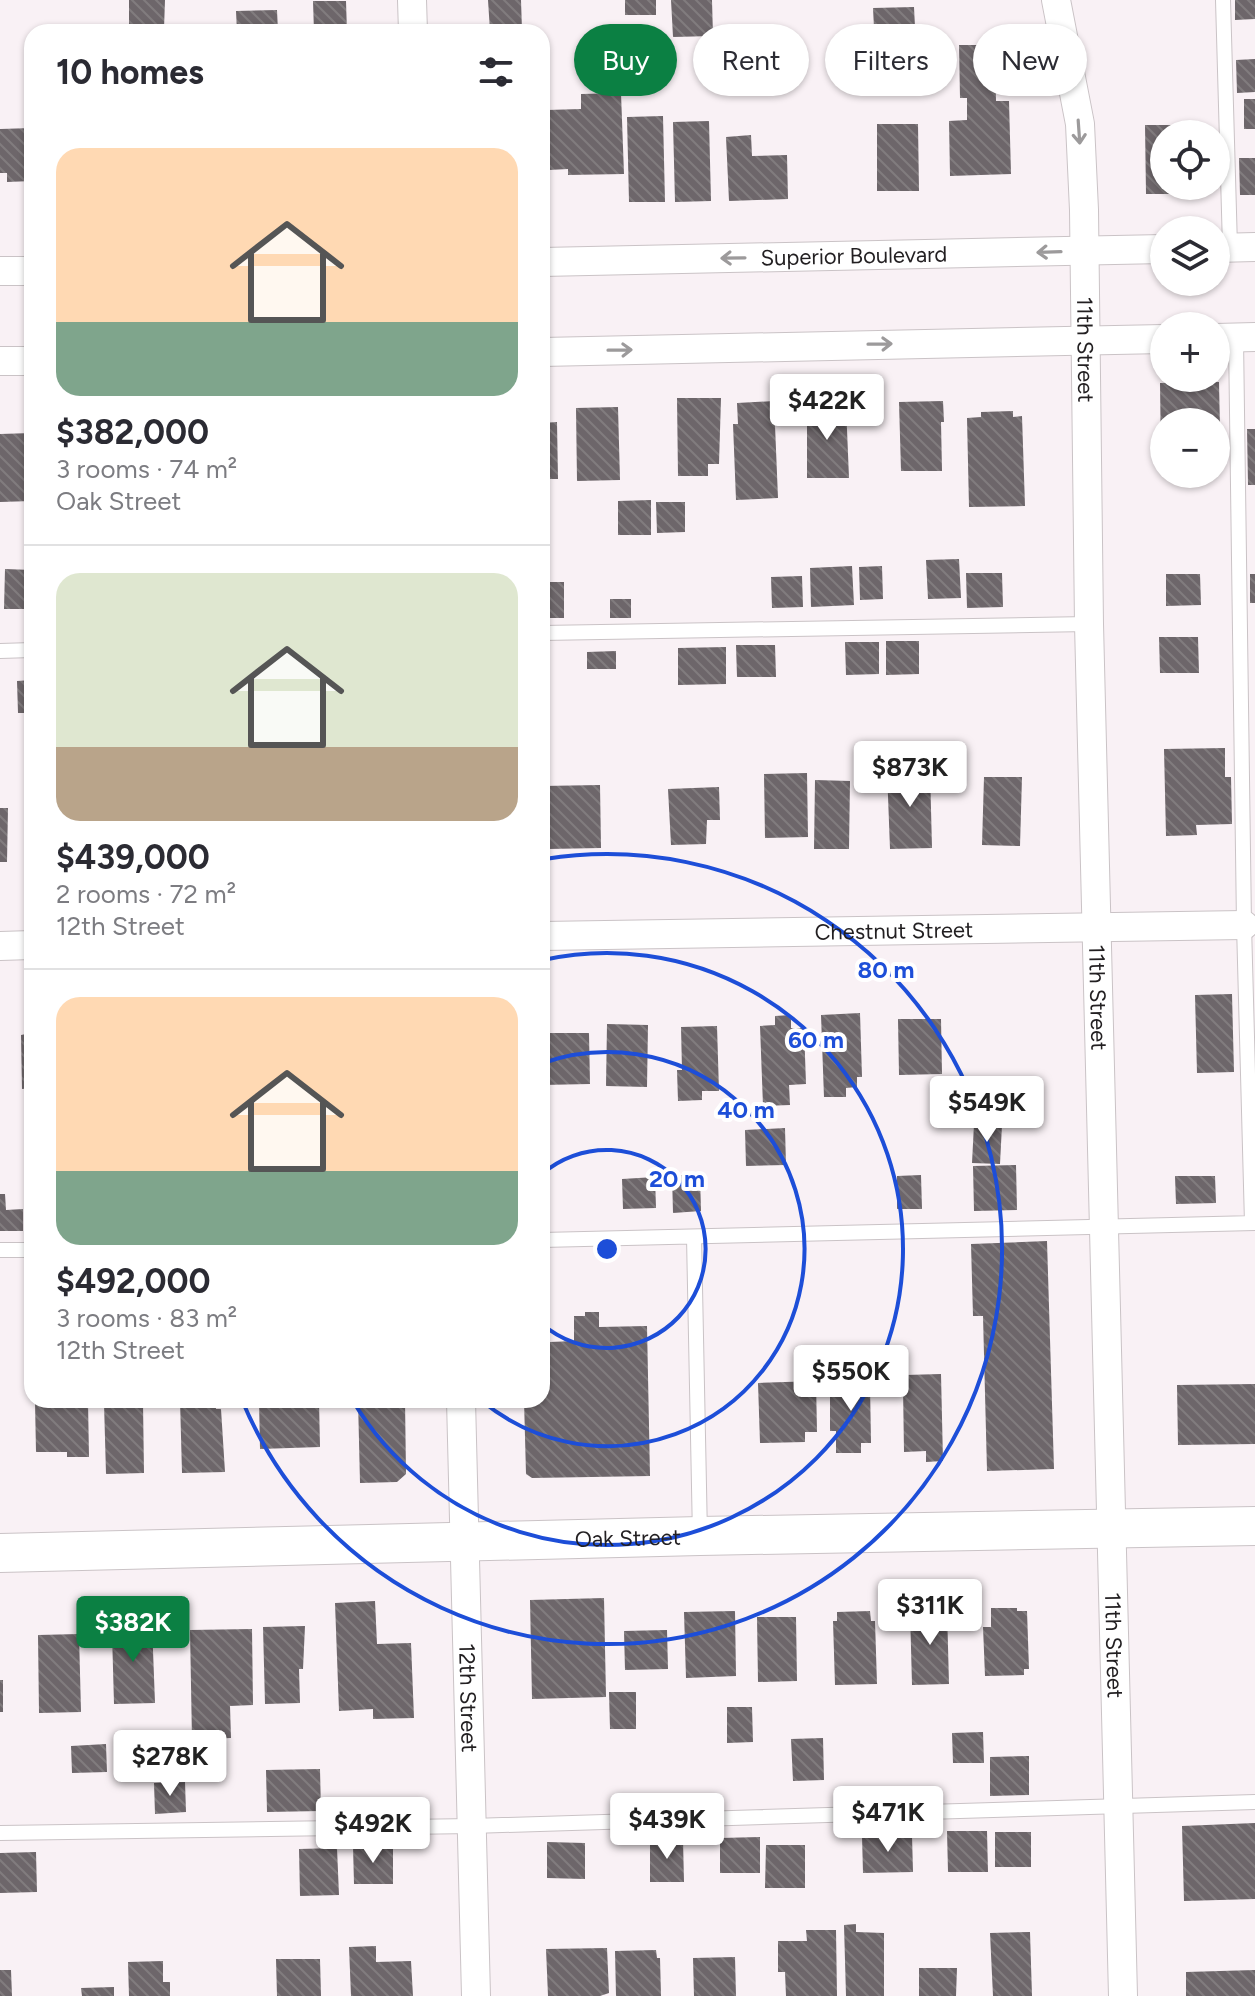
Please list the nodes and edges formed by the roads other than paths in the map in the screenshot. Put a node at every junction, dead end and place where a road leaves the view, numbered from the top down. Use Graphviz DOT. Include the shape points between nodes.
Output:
graph roads {
  1 [pos="412,0"];
  2 [pos="1056,0"];
  3 [pos="1223,0"];
  4 [pos="413,24"];
  5 [pos="1234,247"];
  6 [pos="1150,249"];
  7 [pos="1084,251"];
  8 [pos="550,262"];
  9 [pos="0,271"];
  10 [pos="24,271"];
  11 [pos="1236,338"];
  12 [pos="1150,339"];
  13 [pos="1086,340"];
  14 [pos="550,352"];
  15 [pos="0,361"];
  16 [pos="24,361"];
  17 [pos="1089,624"];
  18 [pos="550,633"];
  19 [pos="24,650"];
  20 [pos="0,651"];
  21 [pos="1249,770"];
  22 [pos="1244,925"];
  23 [pos="1097,928"];
  24 [pos="550,936"];
  25 [pos="24,945"];
  26 [pos="0,946"];
  27 [pos="1254,1223"];
  28 [pos="1104,1226"];
  29 [pos="694,1237"];
  30 [pos="550,1240"];
  31 [pos="0,1250"];
  32 [pos="24,1250"];
  33 [pos="461,1408"];
  34 [pos="1255,1526"];
  35 [pos="1111,1529"];
  36 [pos="700,1536"];
  37 [pos="464,1543"];
  38 [pos="0,1553"];
  39 [pos="1255,1802"];
  40 [pos="1118,1805"];
  41 [pos="472,1826"];
  42 [pos="0,1833"];
  43 [pos="476,1996"];
  44 [pos="1123,1996"];
  1 -- 4 [label="street"];
  2 -- 7 [label="street, 11th Street, one-way" via="1080,124"];
  3 -- 5 [label="lane"];
  6 -- 7 [label="street, Superior Boulevard"];
  7 -- 8 [label="street, Superior Boulevard, one-way"];
  7 -- 13 [label="street, 11th Street"];
  9 -- 10 [label="street"];
  11 -- 21 [label="lane"];
  12 -- 13 [label="street"];
  14 -- 13 [label="street, one-way"];
  13 -- 17 [label="street, 11th Street"];
  15 -- 16 [label="street"];
  17 -- 18 [label="lane"];
  17 -- 23 [label="street, 11th Street"];
  19 -- 20 [label="lane"];
  21 -- 22 [label="lane"];
  22 -- 23 [label="street, Chestnut Street"];
  22 -- 27 [label="lane"];
  23 -- 24 [label="street, Chestnut Street"];
  23 -- 28 [label="street, 11th Street"];
  25 -- 26 [label="street"];
  27 -- 28 [label="lane"];
  28 -- 29 [label="lane"];
  28 -- 35 [label="street, 11th Street"];
  29 -- 30 [label="lane"];
  29 -- 36 [label="lane"];
  31 -- 32 [label="lane"];
  33 -- 37 [label="street, 12th Street"];
  34 -- 35 [label="street, Oak Street"];
  35 -- 36 [label="street, Oak Street"];
  35 -- 40 [label="street, 11th Street"];
  36 -- 37 [label="street, Oak Street"];
  37 -- 38 [label="street, Oak Street"];
  37 -- 41 [label="street, 12th Street"];
  39 -- 40 [label="lane"];
  40 -- 41 [label="lane"];
  40 -- 44 [label="street, 11th Street"];
  41 -- 42 [label="lane"];
  41 -- 43 [label="street, 12th Street"];
}
